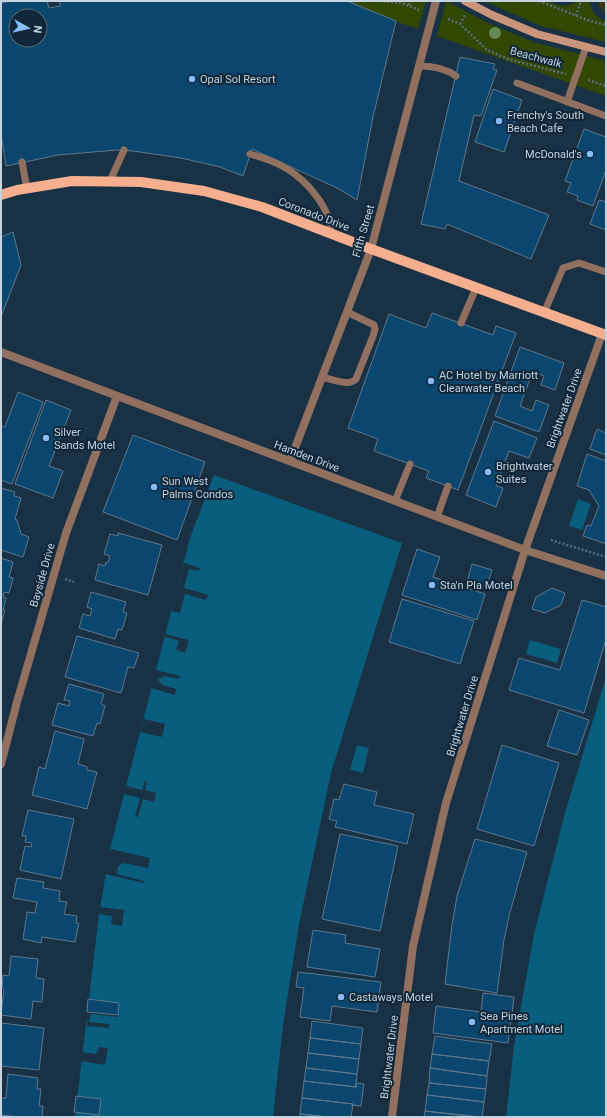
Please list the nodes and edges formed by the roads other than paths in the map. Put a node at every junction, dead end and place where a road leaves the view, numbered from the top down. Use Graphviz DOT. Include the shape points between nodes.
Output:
graph roads {
  1 [pos="436,1"];
  2 [pos="465,1"];
  3 [pos="586,47"];
  4 [pos="606,52"];
  5 [pos="419,66"];
  6 [pos="456,76"];
  7 [pos="517,83"];
  8 [pos="567,102"];
  9 [pos="606,116"];
  10 [pos="124,150"];
  11 [pos="250,154"];
  12 [pos="22,162"];
  13 [pos="110,181"];
  14 [pos="27,188"];
  15 [pos="1,195"];
  16 [pos="332,234"];
  17 [pos="370,249"];
  18 [pos="606,272"];
  19 [pos="476,288"];
  20 [pos="347,312"];
  21 [pos="544,313"];
  22 [pos="461,323"];
  23 [pos="604,335"];
  24 [pos="1,352"];
  25 [pos="322,377"];
  26 [pos="117,396"];
  27 [pos="290,461"];
  28 [pos="410,464"];
  29 [pos="448,486"];
  30 [pos="395,501"];
  31 [pos="437,517"];
  32 [pos="525,550"];
  33 [pos="606,576"];
  34 [pos="1,764"];
  35 [pos="392,1117"];
  1 -- 5 [label="street, Fifth Street"];
  2 -- 3 [label="street" via="537,34"];
  3 -- 4 [label="street"];
  3 -- 8 [label="lane"];
  5 -- 6 [label="lane" via="434,66"];
  5 -- 17 [label="street, Fifth Street"];
  7 -- 8 [label="lane"];
  8 -- 9 [label="lane"];
  10 -- 13 [label="lane"];
  11 -- 16 [label="lane" via="270,160 300,178 326,210"];
  12 -- 14 [label="lane"];
  13 -- 14 [label="main road, Coronado Drive" via="72,181"];
  13 -- 16 [label="main road, Coronado Drive" via="141,182 204,191 262,207"];
  14 -- 15 [label="main road, Coronado Drive"];
  16 -- 17 [label="main road, Coronado Drive"];
  17 -- 19 [label="main road, Coronado Drive"];
  17 -- 20 [label="street, Fifth Street"];
  18 -- 21 [label="lane" via="579,263 562,268"];
  19 -- 21 [label="main road, Coronado Drive"];
  19 -- 22 [label="lane"];
  20 -- 25 [label="street, Fifth Street"];
  20 -- 25 [label="lane" via="374,325 370,344 353,382"];
  21 -- 23 [label="main road, Coronado Drive"];
  23 -- 32 [label="street, Brightwater Drive"];
  24 -- 26 [label="street, Hamden Drive"];
  25 -- 27 [label="street, Fifth Street"];
  26 -- 27 [label="street, Hamden Drive"];
  26 -- 34 [label="street, Bayside Drive" via="66,533"];
  27 -- 30 [label="street, Hamden Drive"];
  28 -- 30 [label="lane"];
  29 -- 31 [label="lane"];
  30 -- 31 [label="street, Hamden Drive"];
  31 -- 32 [label="street, Hamden Drive"];
  32 -- 33 [label="street, Hamden Drive"];
  32 -- 35 [label="street, Brightwater Drive" via="446,803 413,946"];
}
